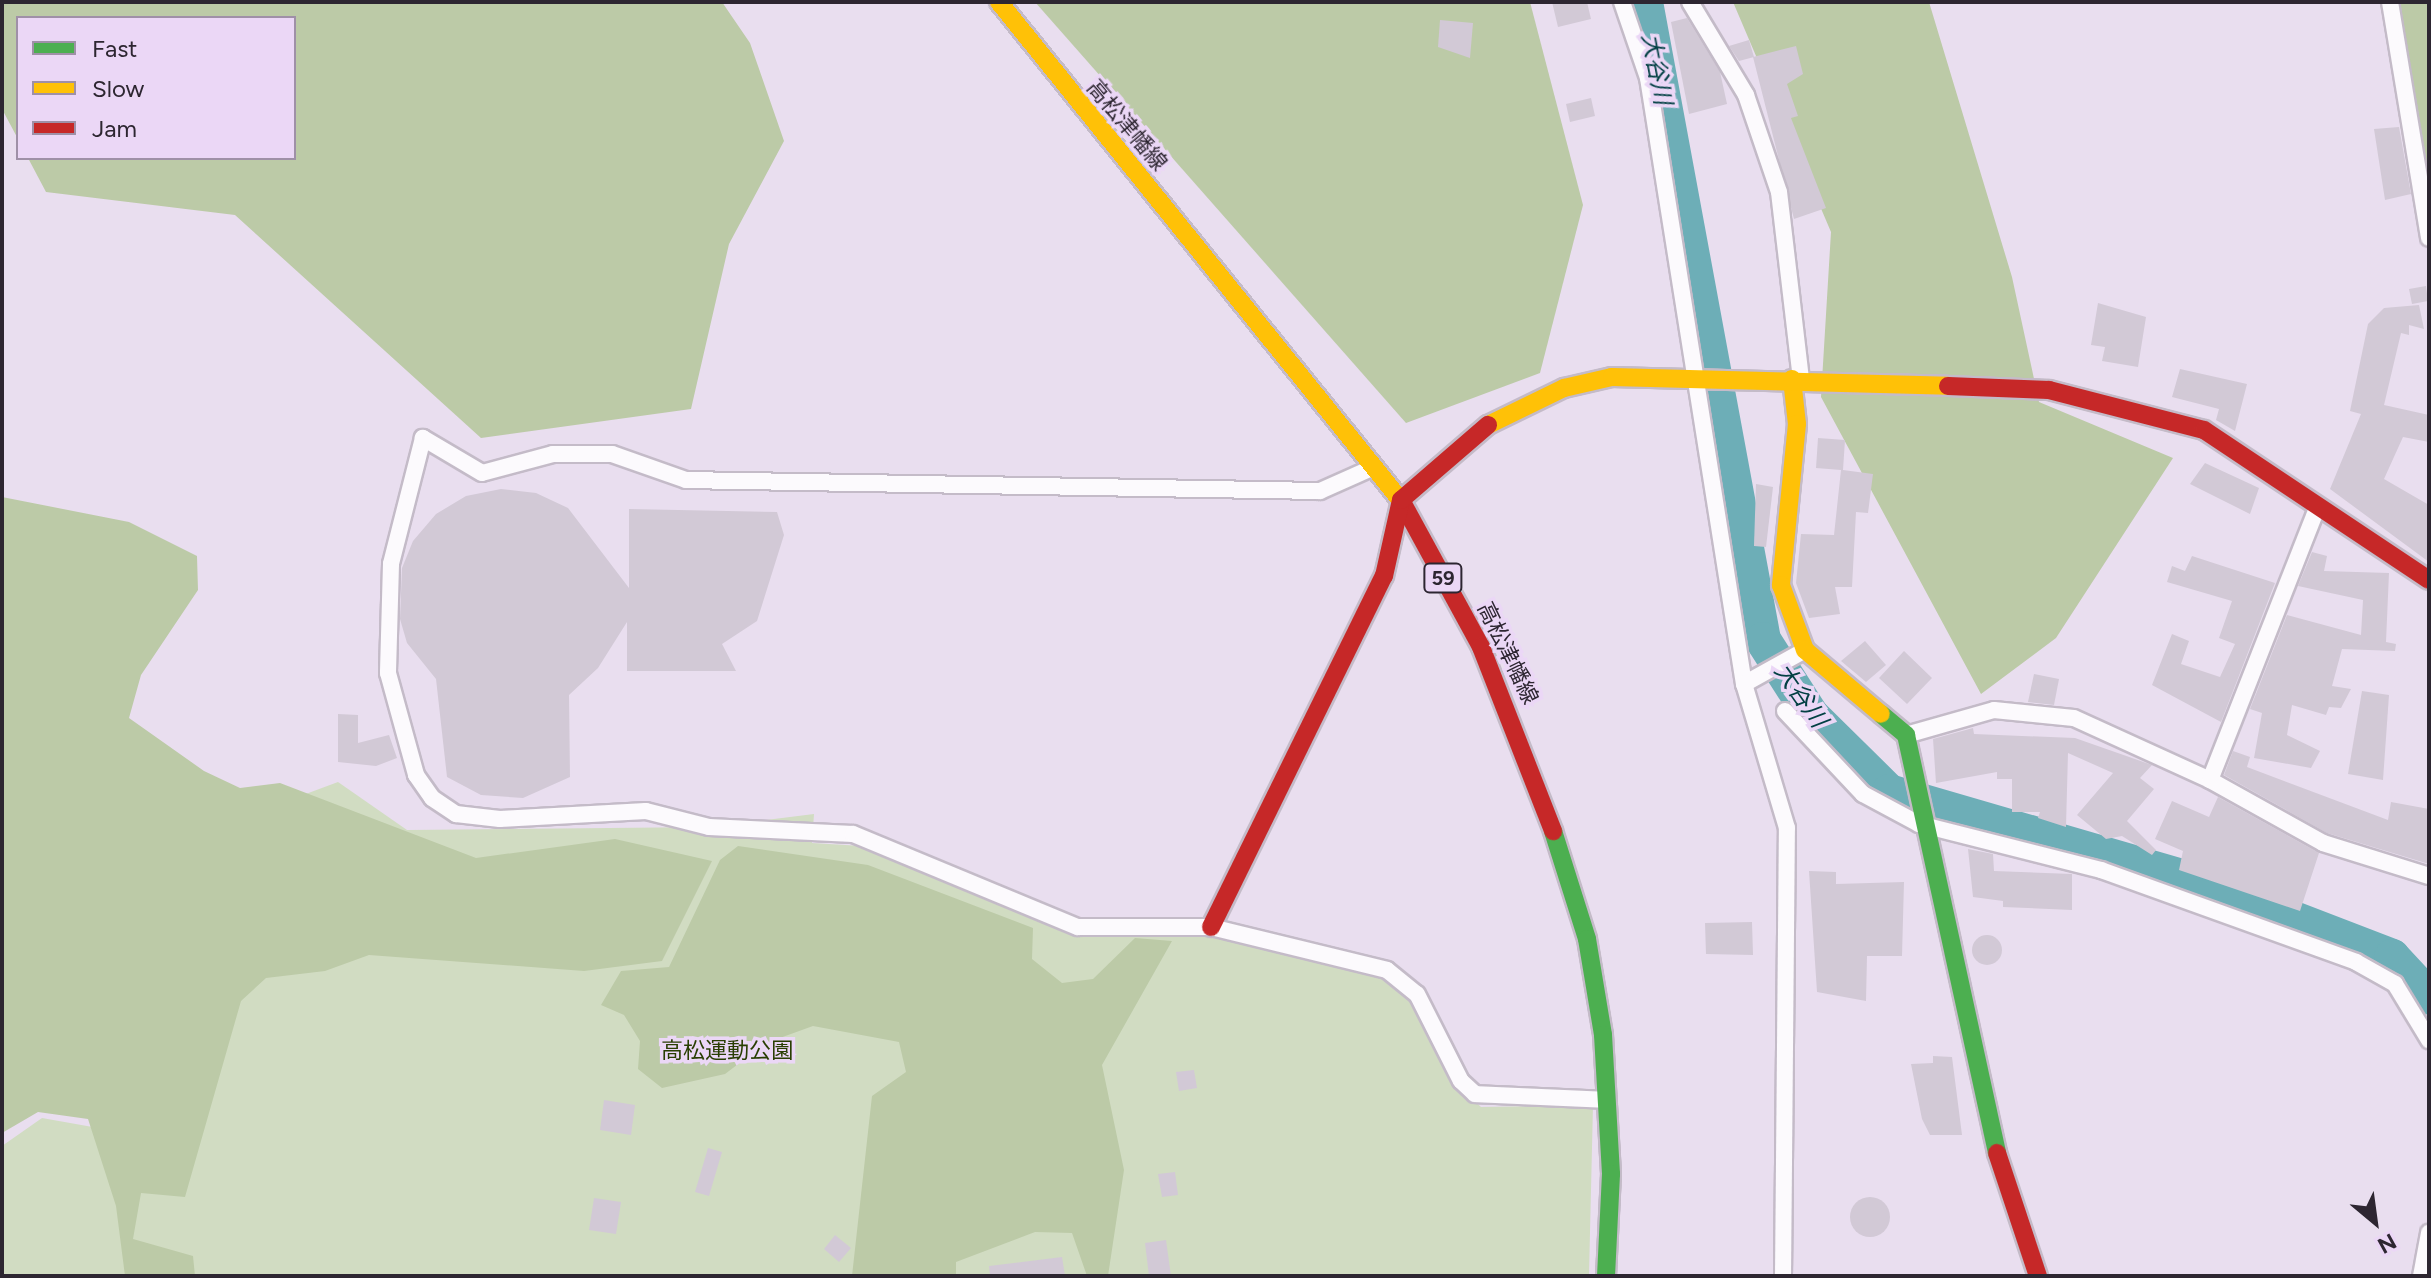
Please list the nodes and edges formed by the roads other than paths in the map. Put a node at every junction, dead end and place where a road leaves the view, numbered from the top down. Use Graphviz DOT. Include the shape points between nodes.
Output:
graph roads {
  1 [pos="999,2"];
  2 [pos="1622,2"];
  3 [pos="1690,2"];
  4 [pos="2390,2"];
  5 [pos="2429,238"];
  6 [pos="1695,379"];
  7 [pos="1797,379"];
  8 [pos="1374,467"];
  9 [pos="1401,500"];
  10 [pos="2317,508"];
  11 [pos="2429,580"];
  12 [pos="1798,654"];
  13 [pos="1748,682"];
  14 [pos="1785,711"];
  15 [pos="1906,735"];
  16 [pos="2210,780"];
  17 [pos="1927,822"];
  18 [pos="2429,876"];
  19 [pos="1211,927"];
  20 [pos="2429,1040"];
  21 [pos="1607,1100"];
  22 [pos="2429,1233"];
  23 [pos="1606,1276"];
  24 [pos="1783,1276"];
  25 [pos="2038,1276"];
  26 [pos="2421,1276"];
  1 -- 8 [label="street, 高松津幡線 / 59"];
  2 -- 6 [label="street" via="1648,78"];
  3 -- 7 [label="street" via="1746,95 1779,192"];
  4 -- 5 [label="street"];
  6 -- 7 [label="street"];
  6 -- 9 [label="street" via="1612,377 1540,396 1498,417"];
  6 -- 13 [label="street"];
  7 -- 10 [label="street" via="2049,390 2127,405 2204,430"];
  7 -- 12 [label="street" via="1781,585"];
  8 -- 9 [label="street, 高松津幡線 / 59"];
  8 -- 19 [label="street" via="1320,491 686,480 612,454 553,454 482,473 423,438 391,564 388,673 416,775 432,798 456,814 500,819 646,811 709,827 853,834 1078,927"];
  9 -- 19 [label="street" via="1384,576"];
  9 -- 21 [label="street, 高松津幡線 / 59" via="1481,647 1561,844 1587,939"];
  10 -- 11 [label="street"];
  10 -- 16 [label="street"];
  12 -- 13 [label="street"];
  12 -- 15 [label="street"];
  13 -- 24 [label="street" via="1787,828"];
  14 -- 17 [label="street" via="1863,794"];
  15 -- 16 [label="street" via="1994,710 2074,718"];
  15 -- 17 [label="street"];
  16 -- 18 [label="street" via="2323,843"];
  17 -- 20 [label="street" via="2101,870 2356,962 2395,984"];
  17 -- 25 [label="street" via="1998,1158"];
  19 -- 21 [label="street" via="1404,980 1475,1094"];
  21 -- 23 [label="street, 高松津幡線 / 59"];
  22 -- 26 [label="street"];
}
